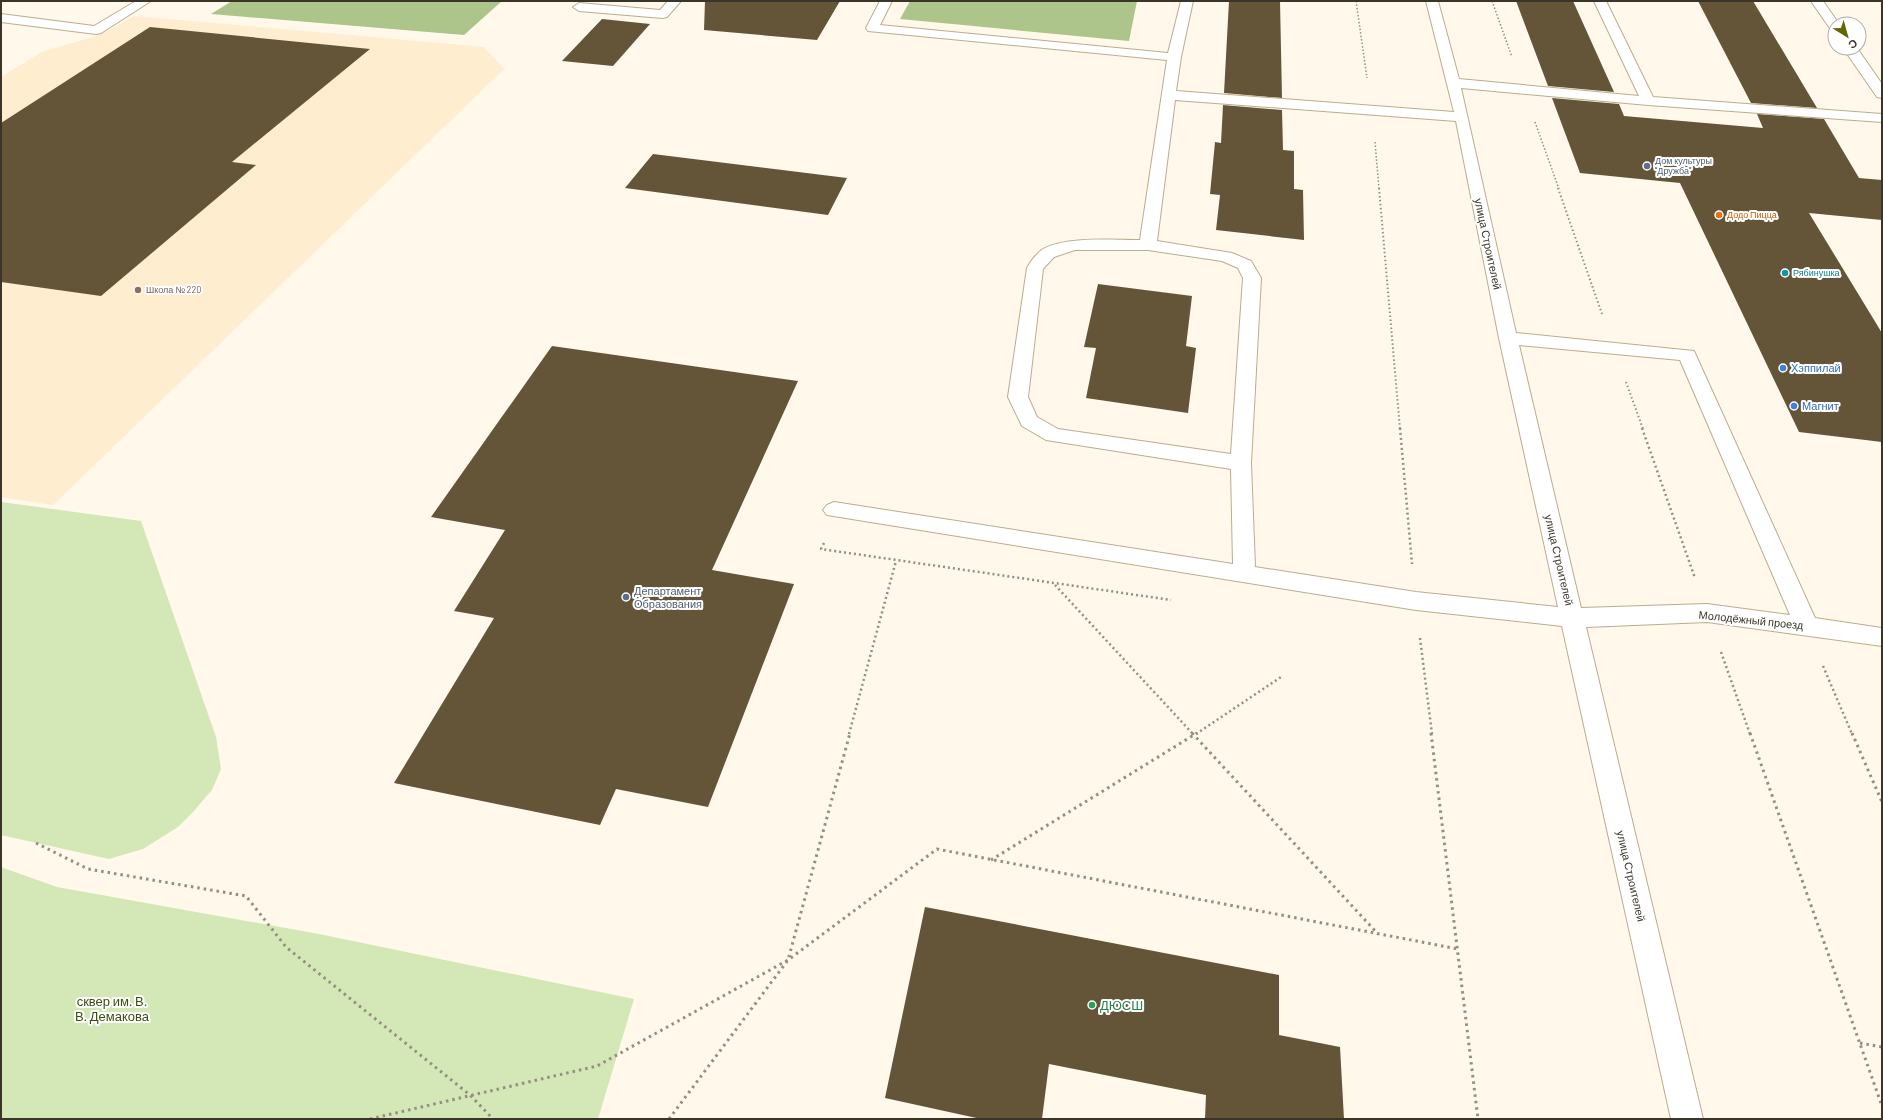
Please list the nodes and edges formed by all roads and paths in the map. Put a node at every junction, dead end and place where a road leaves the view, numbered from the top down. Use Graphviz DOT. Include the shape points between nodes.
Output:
graph roads {
  1 [pos="145,1"];
  2 [pos="675,1"];
  3 [pos="886,1"];
  4 [pos="1187,1"];
  5 [pos="1356,1"];
  6 [pos="1432,1"];
  7 [pos="1492,1"];
  8 [pos="1600,1"];
  9 [pos="1817,1"];
  10 [pos="579,7"];
  11 [pos="1827,16"];
  12 [pos="1,18"];
  13 [pos="1856,56"];
  14 [pos="1174,57"];
  15 [pos="1453,83"];
  16 [pos="1524,90"];
  17 [pos="1882,94"];
  18 [pos="1170,95"];
  19 [pos="1648,101"];
  20 [pos="1372,110"];
  21 [pos="1462,117"];
  22 [pos="1882,118"];
  23 [pos="1148,245"];
  24 [pos="1508,338"];
  25 [pos="1241,463"];
  26 [pos="834,510"];
  27 [pos="896,560"];
  28 [pos="1244,575"];
  29 [pos="1055,584"];
  30 [pos="1416,601"];
  31 [pos="1707,613"];
  32 [pos="1572,618"];
  33 [pos="1806,625"];
  34 [pos="1882,637"];
  35 [pos="1281,677"];
  36 [pos="1194,735"];
  37 [pos="1882,802"];
  38 [pos="36,843"];
  39 [pos="991,860"];
  40 [pos="1378,934"];
  41 [pos="1458,949"];
  42 [pos="788,960"];
  43 [pos="1860,1043"];
  44 [pos="1882,1047"];
  45 [pos="470,1095"];
  46 [pos="1882,1106"];
  47 [pos="370,1119"];
  48 [pos="493,1119"];
  49 [pos="669,1119"];
  50 [pos="1478,1119"];
  51 [pos="1687,1119"];
  1 -- 12 [label="street" via="96,30"];
  2 -- 10 [label="street" via="663,14"];
  3 -- 14 [label="street" via="872,28"];
  4 -- 14 [label="street"];
  5 -- 20 [label="path"];
  6 -- 15 [label="street, улица Строителей"];
  7 -- 16 [label="path"];
  8 -- 19 [label="street"];
  9 -- 11 [label="street"];
  13 -- 17 [label="street"];
  14 -- 18 [label="street"];
  15 -- 16 [label="street"];
  15 -- 21 [label="street, улица Строителей"];
  16 -- 19 [label="street"];
  18 -- 20 [label="street"];
  18 -- 23 [label="street"];
  19 -- 22 [label="street"];
  20 -- 21 [label="street"];
  20 -- 30 [label="path"];
  21 -- 24 [label="street, улица Строителей"];
  23 -- 25 [label="street" via="1226,257 1245,265 1252,278"];
  23 -- 25 [label="street" via="1074,245 1048,253 1035,268 1018,397 1029,421 1053,435"];
  24 -- 32 [label="street, улица Строителей"];
  24 -- 33 [label="street" via="1687,355"];
  25 -- 28 [label="street"];
  26 -- 28 [label="street, Молодёжный проезд"];
  27 -- 42 [label="path"];
  28 -- 30 [label="street, Молодёжный проезд"];
  29 -- 36 [label="path"];
  30 -- 32 [label="street, Молодёжный проезд"];
  30 -- 41 [label="path"];
  31 -- 32 [label="street, Молодёжный проезд"];
  31 -- 33 [label="street, Молодёжный проезд"];
  31 -- 43 [label="path"];
  32 -- 51 [label="street, улица Строителей"];
  33 -- 34 [label="street, Молодёжный проезд"];
  33 -- 37 [label="path"];
  35 -- 36 [label="path"];
  36 -- 39 [label="path"];
  36 -- 40 [label="path"];
  38 -- 45 [label="path" via="88,869 246,896 286,947"];
  39 -- 40 [label="path"];
  39 -- 42 [label="path" via="937,849"];
  40 -- 41 [label="path"];
  41 -- 50 [label="path"];
  42 -- 45 [label="path" via="598,1066"];
  42 -- 49 [label="path"];
  43 -- 44 [label="path"];
  43 -- 46 [label="path"];
  45 -- 47 [label="path"];
  45 -- 48 [label="path"];
}
